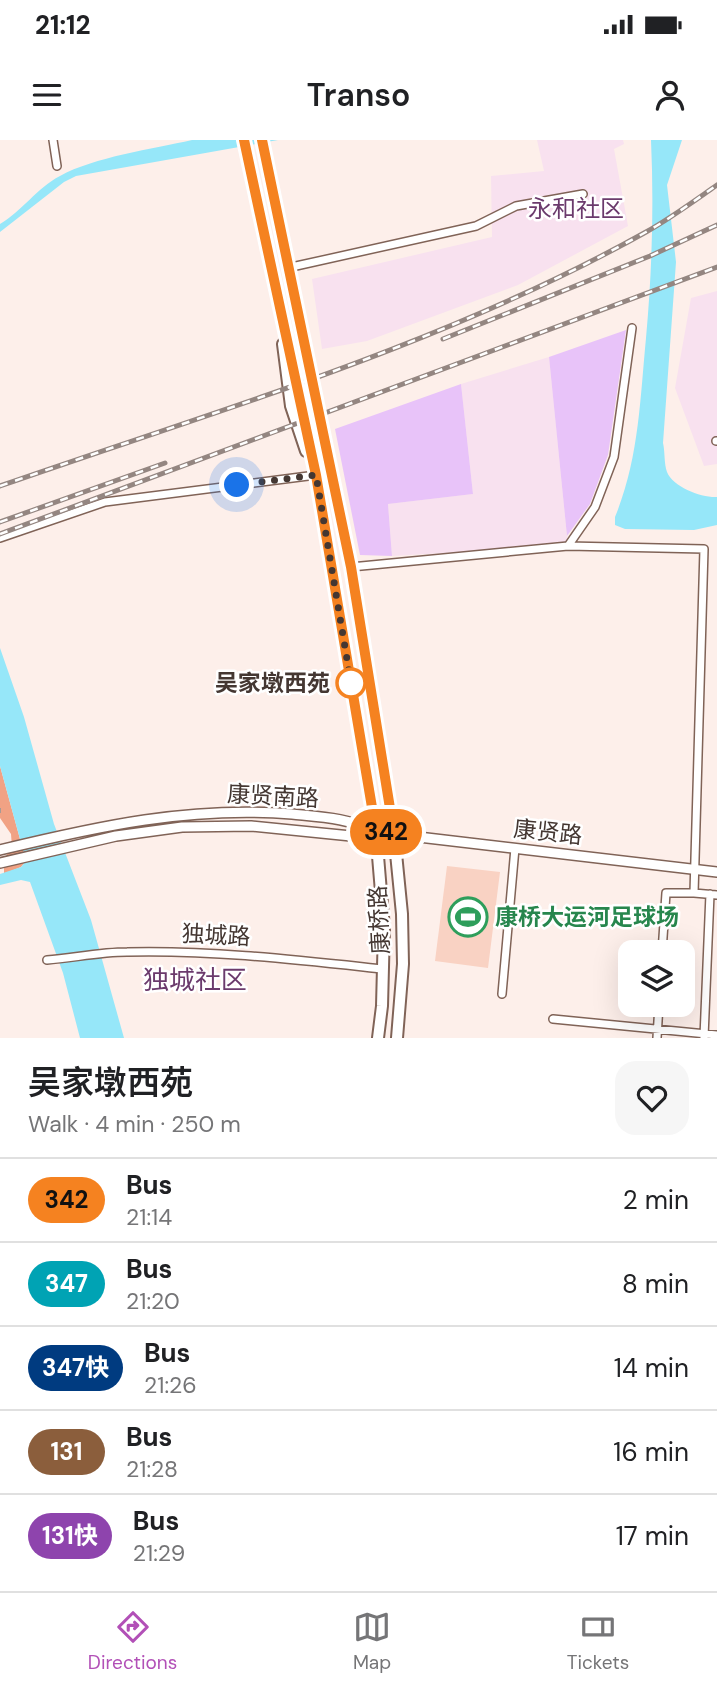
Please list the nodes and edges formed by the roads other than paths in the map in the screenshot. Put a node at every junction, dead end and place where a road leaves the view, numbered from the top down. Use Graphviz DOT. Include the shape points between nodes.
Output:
graph roads {
  1 [pos="52,140"];
  2 [pos="244,140"];
  3 [pos="263,145"];
  4 [pos="57,166"];
  5 [pos="583,194"];
  6 [pos="288,268"];
  7 [pos="632,328"];
  8 [pos="316,475"];
  9 [pos="0,538"];
  10 [pos="568,546"];
  11 [pos="351,567"];
  12 [pos="376,831"];
  13 [pos="394,833"];
  14 [pos="515,848"];
  15 [pos="0,850"];
  16 [pos="0,863"];
  17 [pos="695,869"];
  18 [pos="717,872"];
  19 [pos="694,893"];
  20 [pos="713,895"];
  21 [pos="663,940"];
  22 [pos="47,960"];
  23 [pos="383,969"];
  24 [pos="502,994"];
  25 [pos="553,1019"];
  26 [pos="657,1034"];
  27 [pos="675,1035"];
  28 [pos="717,1035"];
  29 [pos="704,1036"];
  30 [pos="378,1038"];
  31 [pos="397,1038"];
  1 -- 4 [label="street"];
  2 -- 8 [label="main road, 康桥路"];
  3 -- 6 [label="main road, 康桥路"];
  5 -- 6 [label="street" via="516,206 477,226"];
  6 -- 11 [label="main road, 康桥路"];
  7 -- 10 [label="street" via="614,457 595,507"];
  8 -- 9 [label="street" via="105,502"];
  8 -- 12 [label="main road, 康桥路"];
  10 -- 11 [label="street"];
  10 -- 17 [label="street" via="704,549"];
  11 -- 13 [label="main road, 康桥路"];
  12 -- 13 [label="street, 康贤路"];
  12 -- 15 [label="street, 康贤南路" via="355,821 222,812 127,821"];
  12 -- 16 [label="street, 康贤南路" via="351,836 217,825 130,834"];
  12 -- 23 [label="main road, 康桥路"];
  13 -- 14 [label="street, 康贤路"];
  13 -- 31 [label="main road, 康桥路" via="403,964"];
  14 -- 17 [label="street, 康贤路"];
  14 -- 24 [label="street"];
  17 -- 18 [label="street, 康贤路"];
  17 -- 19 [label="street"];
  19 -- 20 [label="street"];
  19 -- 21 [label="street" via="666,892"];
  20 -- 29 [label="street"];
  22 -- 23 [label="street, 独城路" via="183,951"];
  23 -- 30 [label="main road, 康桥路"];
  25 -- 26 [label="street"];
  26 -- 27 [label="street"];
  27 -- 29 [label="street"];
  28 -- 29 [label="street"];
}
